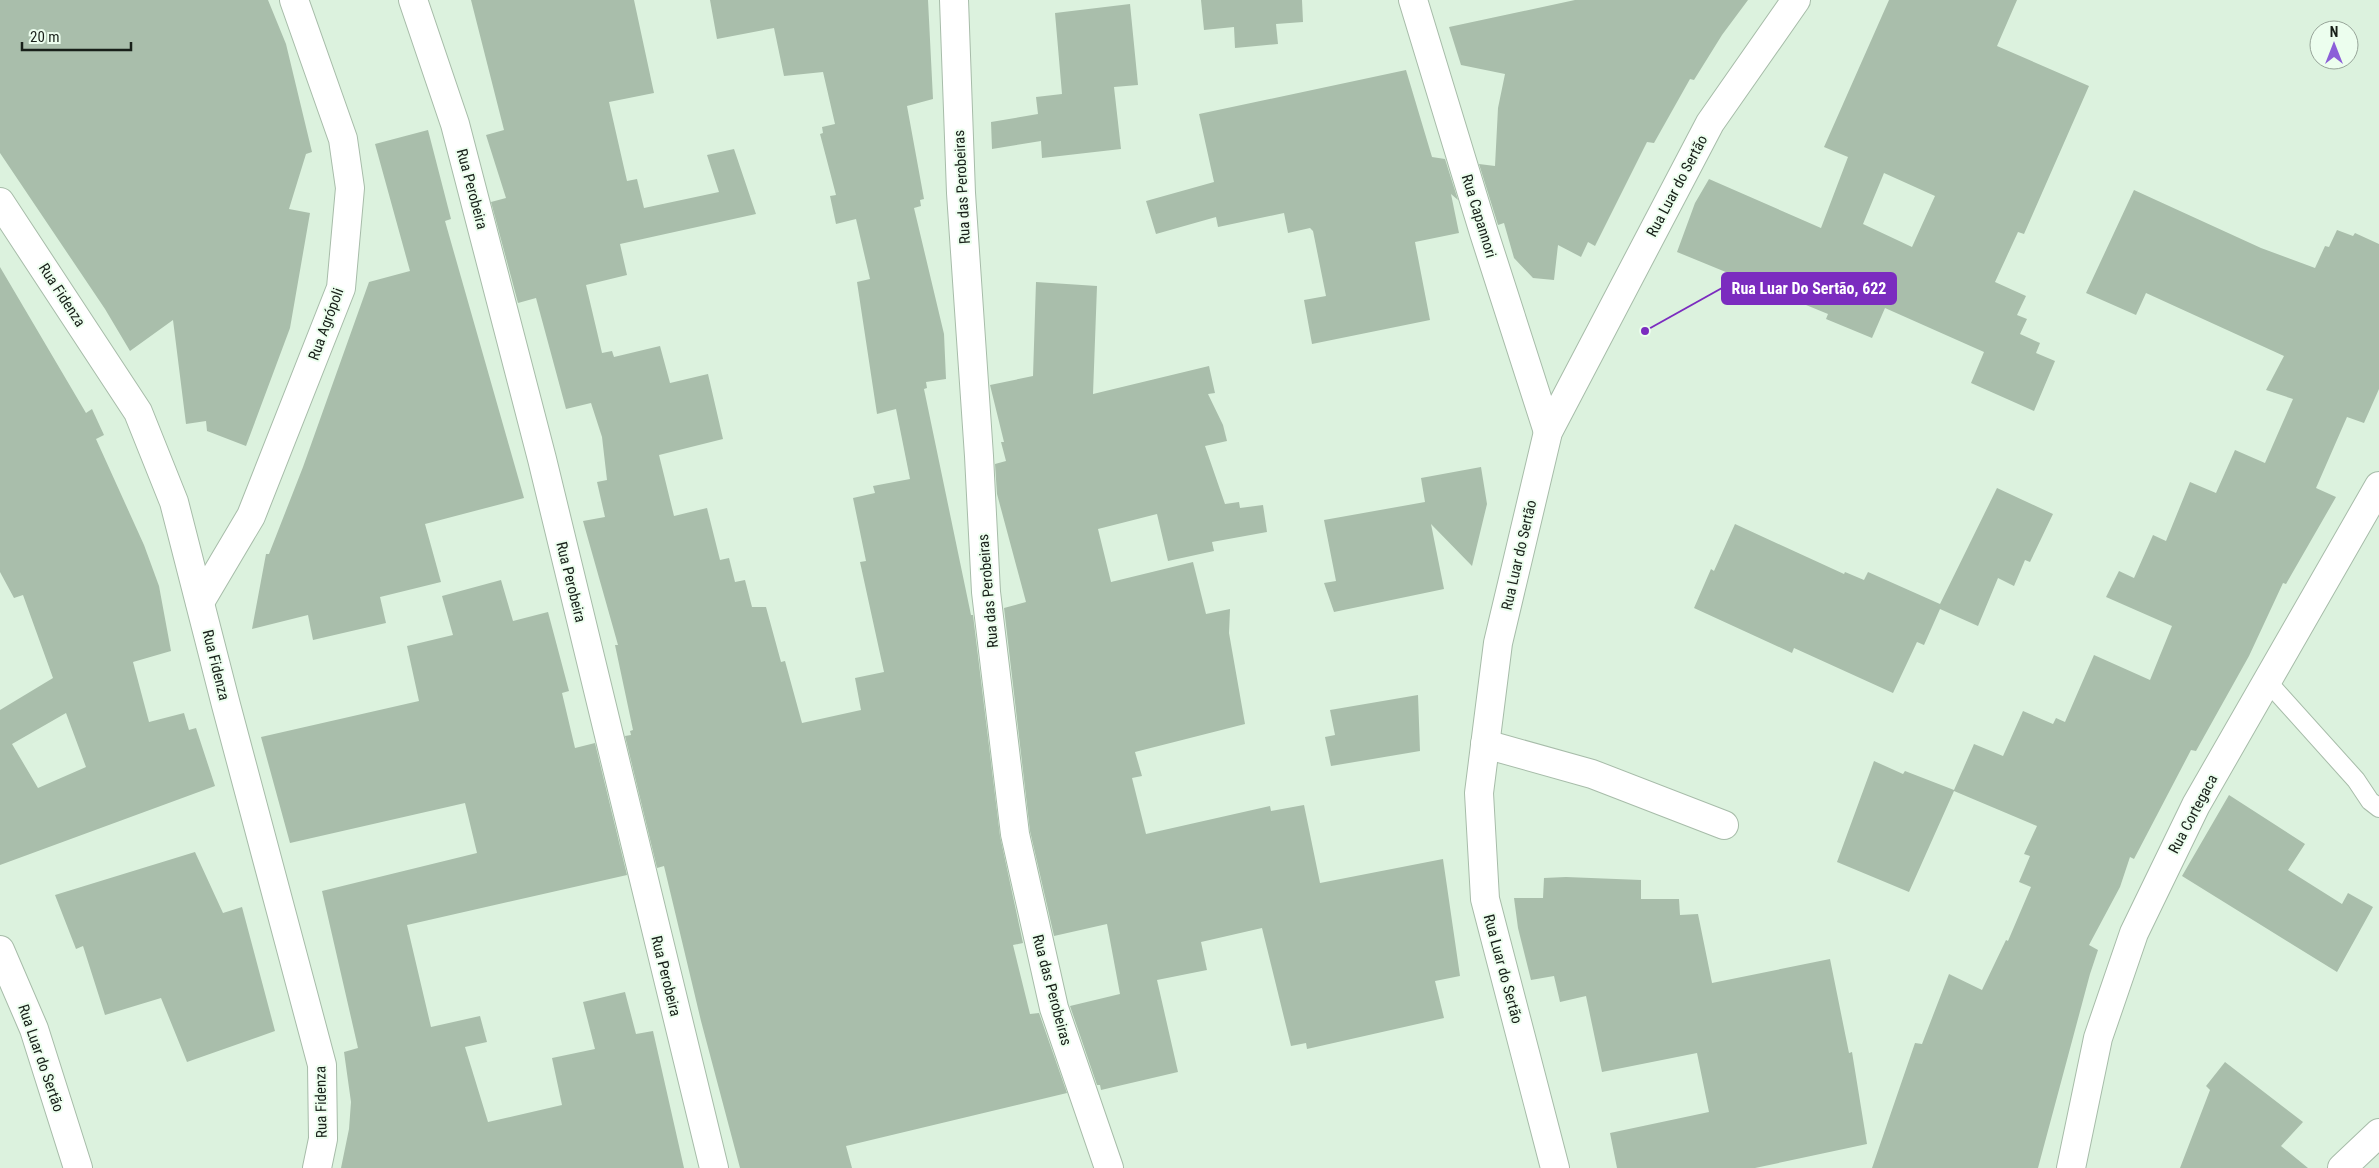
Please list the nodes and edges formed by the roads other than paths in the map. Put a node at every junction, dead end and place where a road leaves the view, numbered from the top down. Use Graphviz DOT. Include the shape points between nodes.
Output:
graph roads {
  1 [pos="294,0"];
  2 [pos="413,0"];
  3 [pos="954,0"];
  4 [pos="1414,0"];
  5 [pos="1796,0"];
  6 [pos="0,202"];
  7 [pos="1548,432"];
  8 [pos="2379,486"];
  9 [pos="200,602"];
  10 [pos="2268,681"];
  11 [pos="1485,744"];
  12 [pos="2379,808"];
  13 [pos="1724,825"];
  14 [pos="0,950"];
  15 [pos="2379,1132"];
  16 [pos="78,1168"];
  17 [pos="318,1168"];
  18 [pos="714,1168"];
  19 [pos="1109,1168"];
  20 [pos="1555,1168"];
  21 [pos="2071,1168"];
  22 [pos="2342,1168"];
  1 -- 9 [label="street, Rua Agrópoli" via="343,139 350,188 341,288 251,516"];
  2 -- 18 [label="street, Rua Perobeira" via="455,124 542,458"];
  3 -- 19 [label="street, Rua das Perobeiras" via="961,193 986,592 1015,834 1054,1008"];
  4 -- 7 [label="street, Rua Capannori"];
  5 -- 7 [label="street, Rua Luar do Sertão" via="1710,123"];
  6 -- 9 [label="street, Rua Fidenza" via="138,412 174,502"];
  7 -- 11 [label="street, Rua Luar do Sertão" via="1498,643"];
  8 -- 10 [label="street, Rua Cortegaca"];
  9 -- 17 [label="street, Rua Fidenza" via="322,1065 323,1139"];
  10 -- 12 [label="lane"];
  10 -- 21 [label="street, Rua Cortegaca" via="2196,805 2134,933 2098,1038"];
  11 -- 13 [label="street" via="1592,774"];
  11 -- 20 [label="street, Rua Luar do Sertão" via="1479,793 1485,899"];
  14 -- 16 [label="street, Rua Luar do Sertão" via="34,1029"];
  15 -- 22 [label="street"];
}
